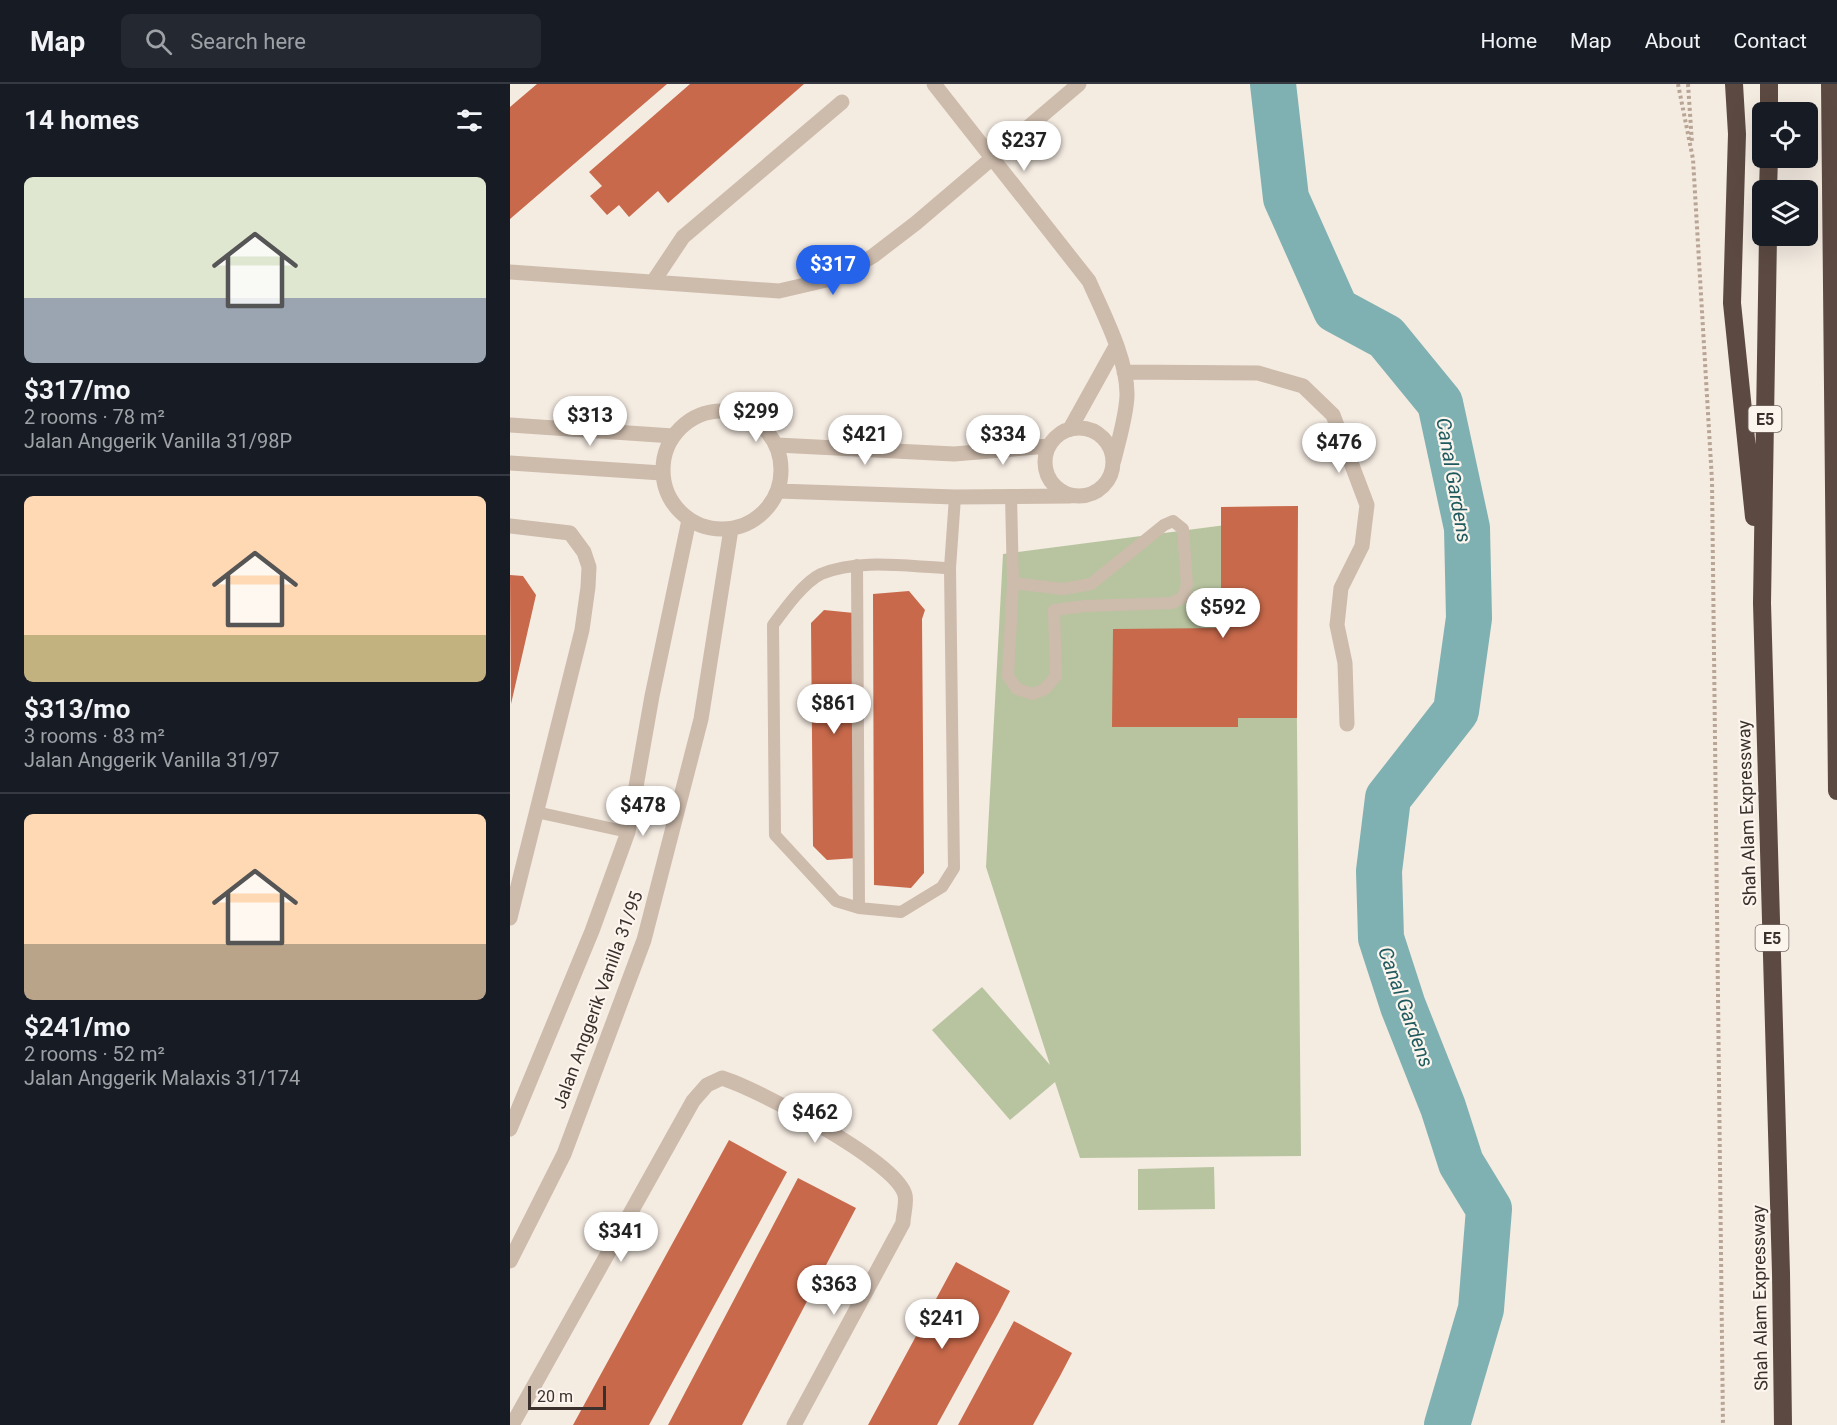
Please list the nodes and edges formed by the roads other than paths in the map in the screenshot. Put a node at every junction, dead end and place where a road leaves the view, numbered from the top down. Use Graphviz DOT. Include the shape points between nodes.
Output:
graph roads {
  1 [pos="934,84"];
  2 [pos="1079,84"];
  3 [pos="1734,84"];
  4 [pos="1769,84"];
  5 [pos="1830,84"];
  6 [pos="842,102"];
  7 [pos="1769,102"];
  8 [pos="991,157"];
  9 [pos="1768,246"];
  10 [pos="510,272"];
  11 [pos="654,282"];
  12 [pos="1115,348"];
  13 [pos="1124,372"];
  14 [pos="510,425"];
  15 [pos="1070,429"];
  16 [pos="673,436"];
  17 [pos="777,445"];
  18 [pos="1049,446"];
  19 [pos="1114,460"];
  20 [pos="510,463"];
  21 [pos="662,473"];
  22 [pos="778,490"];
  23 [pos="1011,495"];
  24 [pos="1070,496"];
  25 [pos="955,497"];
  26 [pos="689,520"];
  27 [pos="510,526"];
  28 [pos="731,529"];
  29 [pos="857,565"];
  30 [pos="950,568"];
  31 [pos="1013,583"];
  32 [pos="1054,588"];
  33 [pos="1762,603"];
  34 [pos="1054,610"];
  35 [pos="1347,724"];
  36 [pos="1837,791"];
  37 [pos="536,812"];
  38 [pos="628,832"];
  39 [pos="859,908"];
  40 [pos="510,918"];
  41 [pos="510,1129"];
  42 [pos="510,1261"];
  43 [pos="512,1425"];
  44 [pos="794,1425"];
  45 [pos="1783,1425"];
  1 -- 8 [label="street"];
  2 -- 8 [label="street"];
  3 -- 33 [label="highway" via="1737,134 1732,303"];
  4 -- 7 [label="highway"];
  5 -- 36 [label="highway"];
  6 -- 11 [label="street" via="683,237"];
  8 -- 11 [label="street" via="916,223 873,256 835,278 779,291"];
  8 -- 12 [label="street" via="1089,281"];
  9 -- 33 [label="highway, Shah Alam Expressway / E5"];
  10 -- 11 [label="street"];
  12 -- 13 [label="street"];
  12 -- 15 [label="street"];
  13 -- 19 [label="street" via="1126,404"];
  13 -- 35 [label="street" via="1258,373 1303,386 1332,414 1367,504 1362,546 1341,588 1337,625 1345,663"];
  14 -- 16 [label="street"];
  15 -- 18 [label="street" via="1054,438"];
  15 -- 19 [label="street" via="1094,431 1111,447"];
  16 -- 17 [label="street" via="685,423 719,410 753,419"];
  16 -- 21 [label="street"];
  17 -- 18 [label="street" via="954,454"];
  17 -- 22 [label="street" via="781,460"];
  18 -- 24 [label="street" via="1045,455 1047,476 1060,492"];
  19 -- 24 [label="street" via="1108,481 1101,489 1081,497"];
  20 -- 21 [label="street"];
  21 -- 26 [label="street" via="675,507"];
  22 -- 25 [label="street"];
  22 -- 28 [label="street" via="760,516"];
  23 -- 24 [label="street"];
  23 -- 25 [label="street"];
  23 -- 31 [label="lane"];
  25 -- 30 [label="lane"];
  26 -- 28 [label="street" via="702,526"];
  26 -- 38 [label="street, Jalan Anggerik Vanilla 31/95"];
  27 -- 37 [label="street" via="570,533 589,567 582,630"];
  28 -- 42 [label="street, Jalan Anggerik Vanilla 31/95" via="701,719 644,940 564,1154"];
  29 -- 30 [label="lane"];
  29 -- 39 [label="lane"];
  29 -- 39 [label="lane" via="819,575 790,601 773,625 775,836 836,901"];
  30 -- 39 [label="lane" via="954,867 942,887 901,912"];
  31 -- 32 [label="lane"];
  31 -- 34 [label="lane" via="1007,659 1008,676 1017,689 1033,694 1046,689 1056,676"];
  32 -- 34 [label="lane"];
  32 -- 34 [label="lane" via="1091,584 1164,525 1173,521 1183,529 1187,585 1183,597 1172,603"];
  33 -- 45 [label="highway, Shah Alam Expressway / E5"];
  37 -- 38 [label="lane"];
  37 -- 40 [label="street"];
  38 -- 41 [label="street, Jalan Anggerik Vanilla 31/95" via="592,932"];
  43 -- 44 [label="street" via="693,1101 707,1085 722,1078 745,1085 867,1154 891,1173 906,1196 903,1223"];
}
